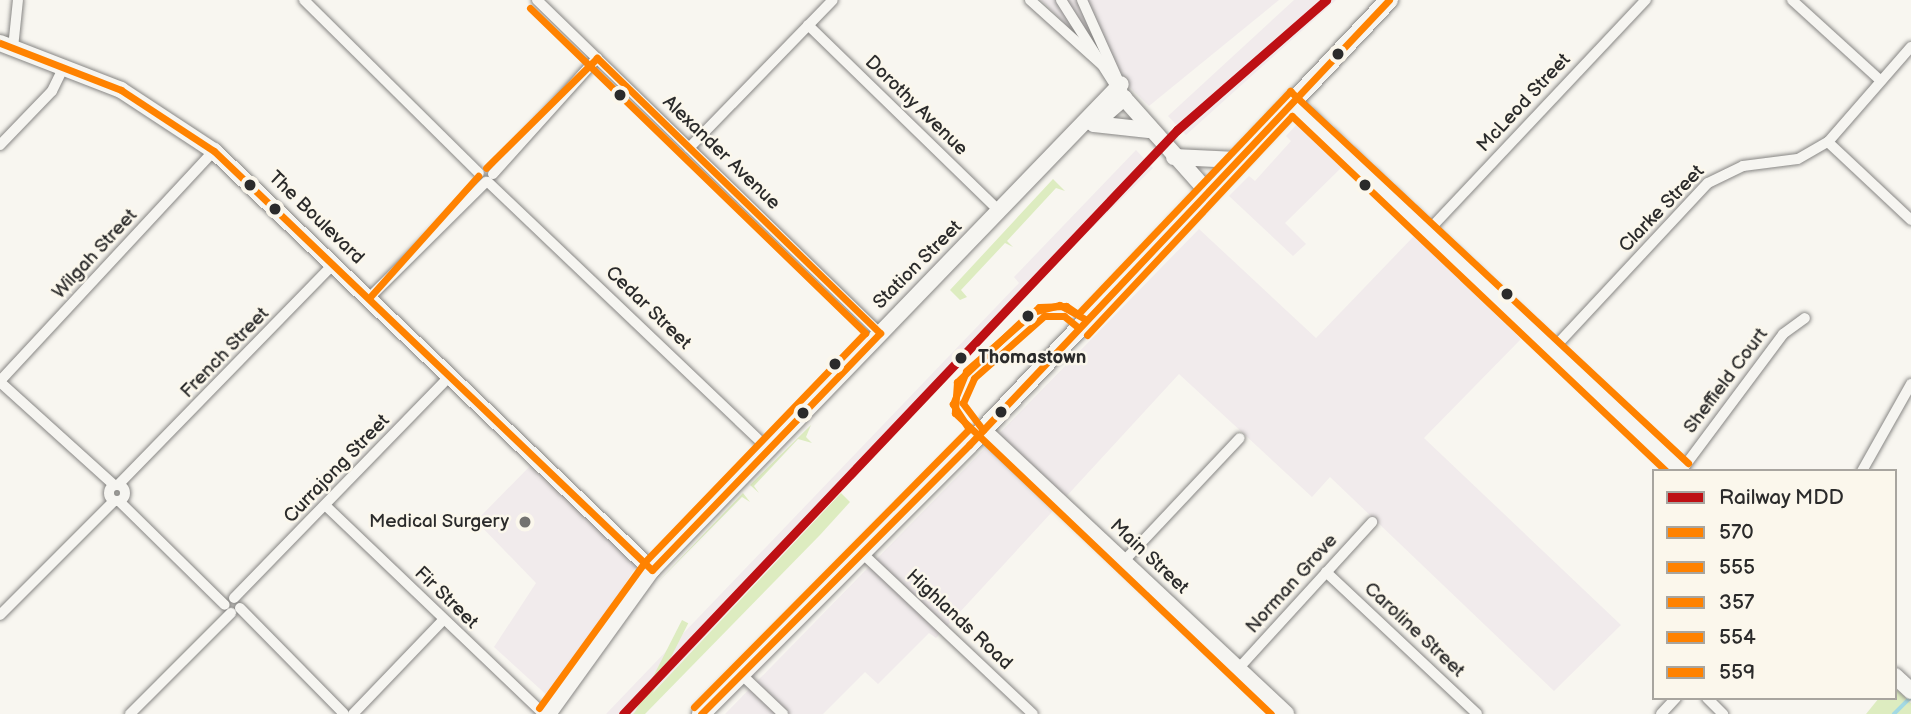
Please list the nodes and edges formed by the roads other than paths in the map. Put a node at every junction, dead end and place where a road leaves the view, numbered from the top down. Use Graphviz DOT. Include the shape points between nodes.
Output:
graph roads {
  1 [pos="18,0"];
  2 [pos="304,0"];
  3 [pos="832,0"];
  4 [pos="1030,0"];
  5 [pos="1061,0"];
  6 [pos="1389,0"];
  7 [pos="1646,0"];
  8 [pos="1792,0"];
  9 [pos="1082,1"];
  10 [pos="544,2"];
  11 [pos="1071,10"];
  12 [pos="808,25"];
  13 [pos="6,46"];
  14 [pos="1911,47"];
  15 [pos="597,58"];
  16 [pos="1101,64"];
  17 [pos="64,66"];
  18 [pos="1881,81"];
  19 [pos="1120,90"];
  20 [pos="1292,102"];
  21 [pos="1094,124"];
  22 [pos="1149,130"];
  23 [pos="1828,142"];
  24 [pos="0,145"];
  25 [pos="689,148"];
  26 [pos="215,151"];
  27 [pos="1174,157"];
  28 [pos="1237,160"];
  29 [pos="1046,165"];
  30 [pos="486,175"];
  31 [pos="1208,191"];
  32 [pos="1000,212"];
  33 [pos="1911,219"];
  34 [pos="1428,231"];
  35 [pos="334,264"];
  36 [pos="369,298"];
  37 [pos="1805,318"];
  38 [pos="880,333"];
  39 [pos="1553,349"];
  40 [pos="450,376"];
  41 [pos="0,381"];
  42 [pos="1911,384"];
  43 [pos="983,430"];
  44 [pos="1240,438"];
  45 [pos="766,448"];
  46 [pos="1679,469"];
  47 [pos="1682,469"];
  48 [pos="1863,469"];
  49 [pos="117,493"];
  50 [pos="326,506"];
  51 [pos="1371,522"];
  52 [pos="861,552"];
  53 [pos="1123,562"];
  54 [pos="652,570"];
  55 [pos="1326,572"];
  56 [pos="232,606"];
  57 [pos="0,615"];
  58 [pos="443,620"];
  59 [pos="1238,669"];
  60 [pos="741,674"];
  61 [pos="1674,700"];
  62 [pos="1709,700"];
  63 [pos="130,714"];
  64 [pos="344,714"];
  65 [pos="353,714"];
  66 [pos="546,714"];
  67 [pos="701,714"];
  68 [pos="783,714"];
  69 [pos="1033,714"];
  70 [pos="1286,714"];
  71 [pos="1477,714"];
  72 [pos="1661,714"];
  73 [pos="1723,714"];
  1 -- 13 [label="street"];
  2 -- 30 [label="street, Cedar Street"];
  3 -- 12 [label="street"];
  4 -- 16 [label="street" via="1072,45"];
  5 -- 11 [label="street"];
  6 -- 20 [label="main road"];
  7 -- 34 [label="street, McLeod Street"];
  8 -- 18 [label="street"];
  9 -- 11 [label="street"];
  9 -- 19 [label="street"];
  10 -- 15 [label="street, Alexander Avenue"];
  11 -- 16 [label="street"];
  12 -- 25 [label="street"];
  12 -- 32 [label="street, Dorothy Avenue"];
  13 -- 17 [label="street, The Boulevard"];
  14 -- 18 [label="street, Clarke Street"];
  15 -- 25 [label="street, Alexander Avenue"];
  15 -- 30 [label="street"];
  16 -- 19 [label="street"];
  17 -- 24 [label="street" via="52,91"];
  17 -- 26 [label="street, The Boulevard" via="142,101"];
  18 -- 23 [label="street, Clarke Street"];
  19 -- 21 [label="street, Station Street"];
  19 -- 22 [label="street"];
  19 -- 29 [label="street, Station Street"];
  20 -- 28 [label="main road"];
  20 -- 34 [label="street"];
  21 -- 22 [label="street"];
  21 -- 29 [label="street, Station Street"];
  22 -- 27 [label="street"];
  23 -- 33 [label="street"];
  23 -- 39 [label="street, Clarke Street" via="1798,159 1722,172"];
  25 -- 38 [label="street, Alexander Avenue"];
  26 -- 35 [label="street, The Boulevard"];
  26 -- 41 [label="street, Wilgah Street"];
  27 -- 28 [label="street"];
  27 -- 31 [label="street"];
  28 -- 31 [label="main road"];
  29 -- 32 [label="street, Station Street"];
  30 -- 36 [label="street"];
  30 -- 45 [label="street, Cedar Street"];
  31 -- 43 [label="main road"];
  32 -- 38 [label="street, Station Street"];
  34 -- 39 [label="street"];
  35 -- 36 [label="street, The Boulevard"];
  35 -- 49 [label="street, French Street"];
  36 -- 40 [label="street, The Boulevard"];
  37 -- 47 [label="street, Sheffield Court" via="1783,334"];
  38 -- 45 [label="street, Station Street"];
  39 -- 46 [label="street"];
  40 -- 50 [label="street, Currajong Street"];
  40 -- 54 [label="street, The Boulevard"];
  41 -- 49 [label="street"];
  42 -- 48 [label="street"];
  43 -- 52 [label="main road"];
  43 -- 53 [label="street, Main Street"];
  44 -- 53 [label="street"];
  45 -- 54 [label="street, Station Street"];
  49 -- 56 [label="street"];
  49 -- 57 [label="street, French Street"];
  50 -- 56 [label="street, Currajong Street"];
  50 -- 58 [label="street, Fir Street"];
  51 -- 55 [label="street, Norman Grove"];
  52 -- 60 [label="main road"];
  52 -- 69 [label="street, Highlands Road"];
  53 -- 59 [label="street, Main Street"];
  54 -- 66 [label="street, Station Street"];
  55 -- 59 [label="street, Norman Grove"];
  55 -- 71 [label="street, Caroline Street"];
  56 -- 63 [label="street, Currajong Street"];
  56 -- 64 [label="street"];
  58 -- 65 [label="street"];
  58 -- 66 [label="street, Fir Street"];
  59 -- 70 [label="street, Main Street"];
  60 -- 67 [label="main road"];
  60 -- 68 [label="street"];
  61 -- 72 [label="street"];
  62 -- 73 [label="street"];
}
